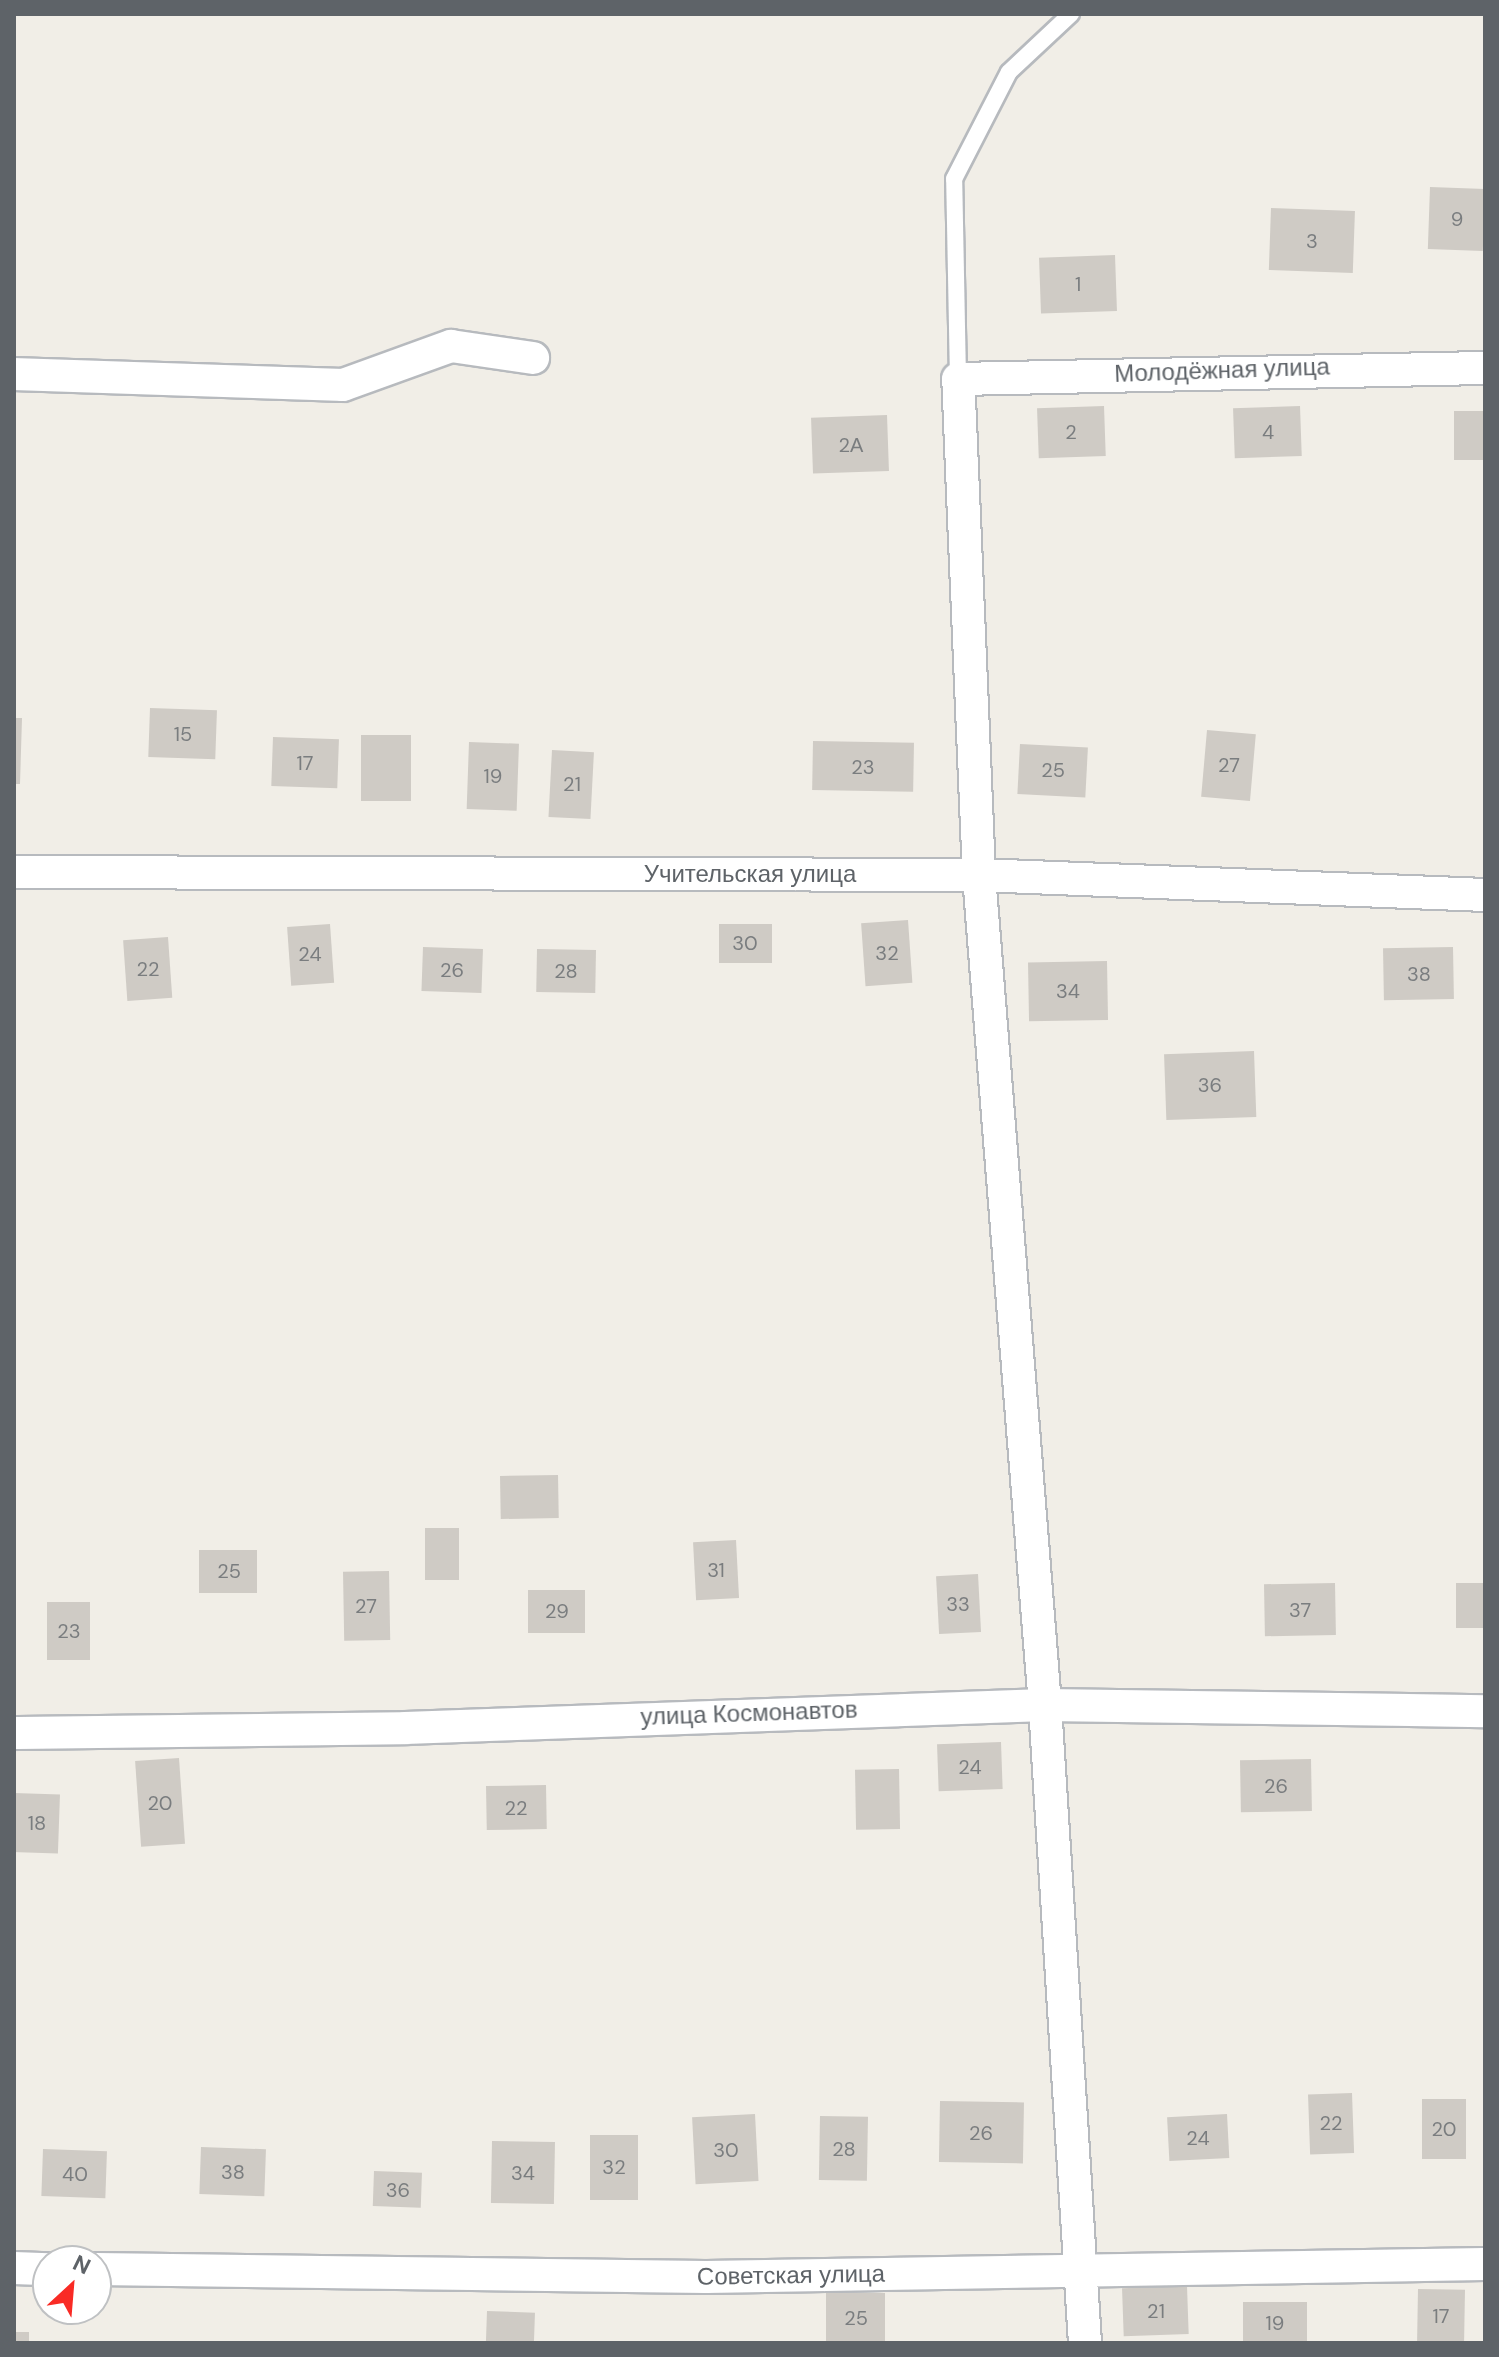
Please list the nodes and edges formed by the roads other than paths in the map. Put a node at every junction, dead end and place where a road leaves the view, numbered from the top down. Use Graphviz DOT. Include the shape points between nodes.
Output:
graph roads {
  1 [pos="1071,14"];
  2 [pos="533,358"];
  3 [pos="1485,368"];
  4 [pos="14,374"];
  5 [pos="958,379"];
  6 [pos="14,872"];
  7 [pos="979,875"];
  8 [pos="1485,895"];
  9 [pos="1045,1705"];
  10 [pos="1485,1711"];
  11 [pos="14,1733"];
  12 [pos="1485,2264"];
  13 [pos="112,2269"];
  14 [pos="1080,2271"];
  15 [pos="1085,2343"];
  1 -- 5 [label="lane" via="1009,72 954,179"];
  2 -- 4 [label="street" via="451,346 343,385"];
  3 -- 5 [label="street, Молодёжная улица"];
  5 -- 7 [label="street"];
  6 -- 7 [label="street, Учительская улица"];
  7 -- 8 [label="street, Учительская улица"];
  7 -- 9 [label="street"];
  9 -- 10 [label="street, улица Космонавтов"];
  9 -- 11 [label="street, улица Космонавтов" via="405,1728"];
  9 -- 14 [label="street"];
  12 -- 14 [label="street, Советская улица"];
  13 -- 14 [label="street, Советская улица" via="706,2277"];
  14 -- 15 [label="street"];
}
